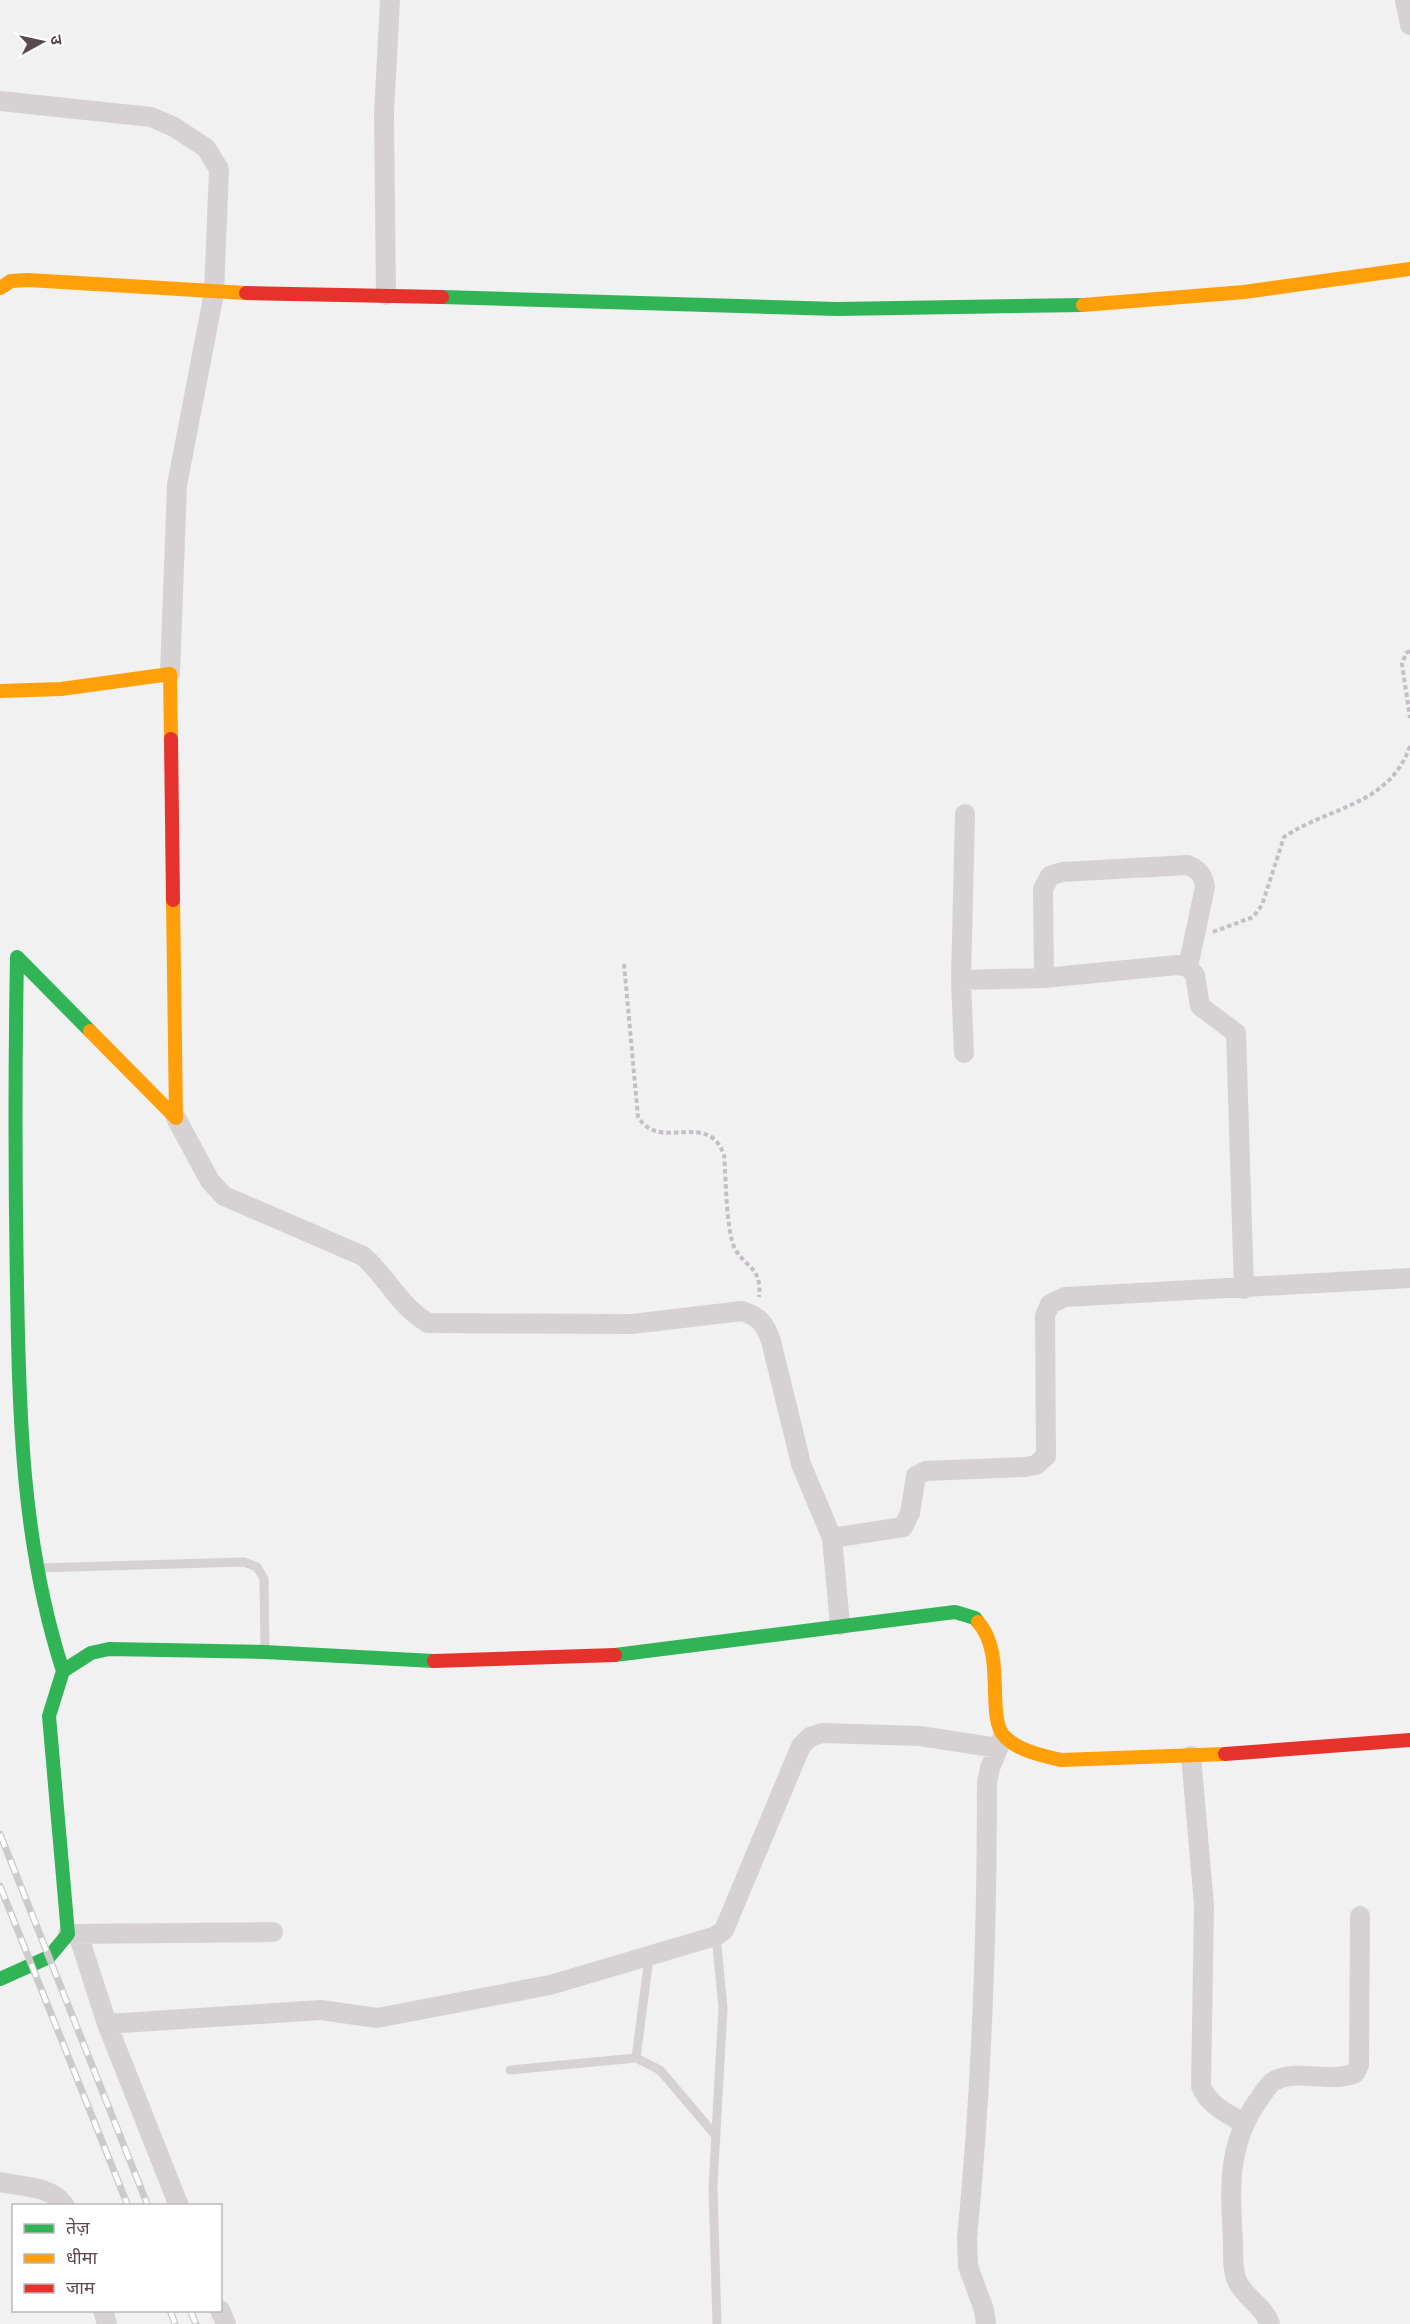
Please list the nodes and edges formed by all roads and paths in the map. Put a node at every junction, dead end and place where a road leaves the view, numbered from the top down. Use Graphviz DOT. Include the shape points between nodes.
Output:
graph roads {
  1 [pos="390,0"];
  2 [pos="1405,0"];
  3 [pos="1410,25"];
  4 [pos="0,101"];
  5 [pos="1410,269"];
  6 [pos="0,288"];
  7 [pos="213,293"];
  8 [pos="386,295"];
  9 [pos="1410,651"];
  10 [pos="170,674"];
  11 [pos="0,691"];
  12 [pos="1410,718"];
  13 [pos="1410,747"];
  14 [pos="965,814"];
  15 [pos="1194,938"];
  16 [pos="9,957"];
  17 [pos="624,964"];
  18 [pos="1188,967"];
  19 [pos="1044,978"];
  20 [pos="961,980"];
  21 [pos="964,1053"];
  22 [pos="176,1118"];
  23 [pos="1410,1278"];
  24 [pos="1244,1289"];
  25 [pos="757,1316"];
  26 [pos="832,1538"];
  27 [pos="35,1568"];
  28 [pos="840,1625"];
  29 [pos="265,1652"];
  30 [pos="63,1671"];
  31 [pos="1410,1740"];
  32 [pos="1001,1743"];
  33 [pos="1191,1756"];
  34 [pos="1360,1916"];
  35 [pos="273,1932"];
  36 [pos="73,1934"];
  37 [pos="716,1936"];
  38 [pos="649,1958"];
  39 [pos="0,1979"];
  40 [pos="107,2024"];
  41 [pos="636,2058"];
  42 [pos="510,2070"];
  43 [pos="1243,2123"];
  44 [pos="716,2136"];
  45 [pos="0,2182"];
  46 [pos="64,2204"];
  47 [pos="179,2204"];
  48 [pos="717,2324"];
  49 [pos="986,2324"];
  50 [pos="1270,2324"];
  1 -- 8 [label="street" via="384,114"];
  2 -- 3 [label="street"];
  4 -- 7 [label="street" via="151,117 206,148 219,169"];
  5 -- 8 [label="street" via="1244,292 1109,305 837,309"];
  6 -- 7 [label="street" via="11,281 28,280"];
  7 -- 8 [label="street"];
  7 -- 10 [label="street" via="177,485"];
  9 -- 12 [label="path" via="1402,664"];
  10 -- 11 [label="street" via="61,689"];
  10 -- 22 [label="street"];
  13 -- 15 [label="path" via="1387,785 1284,837 1262,905 1253,917"];
  14 -- 20 [label="street"];
  15 -- 18 [label="street"];
  15 -- 19 [label="street" via="1205,887 1197,869 1188,865 1062,872 1050,876 1044,888"];
  16 -- 22 [label="street"];
  16 -- 27 [label="street" via="12,1254"];
  17 -- 25 [label="path" via="638,1117 645,1128 654,1132 702,1133 714,1136 720,1144 731,1236 735,1249 758,1277"];
  18 -- 19 [label="street"];
  18 -- 24 [label="street" via="1195,975 1200,1006 1236,1033"];
  19 -- 20 [label="street"];
  20 -- 21 [label="street"];
  22 -- 25 [label="street" via="210,1181 224,1196 363,1256 411,1313 428,1323 632,1324 742,1311"];
  23 -- 24 [label="street"];
  24 -- 26 [label="street" via="1065,1297 1050,1304 1044,1331 1046,1456 1036,1465 1025,1467 927,1471 916,1476 910,1513 903,1527"];
  25 -- 26 [label="street" via="771,1341 801,1464"];
  26 -- 28 [label="street"];
  27 -- 29 [label="lane" via="244,1562 257,1567 264,1579"];
  27 -- 30 [label="street" via="48,1630"];
  28 -- 29 [label="street" via="604,1656 419,1661"];
  28 -- 32 [label="street" via="955,1612 975,1618 989,1634"];
  29 -- 30 [label="street" via="109,1649 91,1653"];
  30 -- 36 [label="street" via="49,1716"];
  31 -- 33 [label="street"];
  32 -- 33 [label="street" via="1060,1760"];
  32 -- 37 [label="street" via="822,1733 810,1737 801,1746 730,1922"];
  32 -- 49 [label="street" via="987,1782 982,2059 967,2238 968,2266"];
  33 -- 43 [label="street" via="1203,1905 1201,2086 1205,2096"];
  34 -- 43 [label="street" via="1356,2073 1346,2078 1280,2078 1271,2082"];
  35 -- 36 [label="street"];
  36 -- 39 [label="street" via="49,1958"];
  36 -- 40 [label="street"];
  37 -- 38 [label="street"];
  37 -- 44 [label="lane" via="723,2008"];
  38 -- 40 [label="street" via="550,1985 376,2018 321,2010"];
  38 -- 41 [label="lane"];
  40 -- 47 [label="street"];
  41 -- 42 [label="lane"];
  41 -- 44 [label="lane" via="660,2070"];
  43 -- 50 [label="street" via="1231,2187 1234,2269 1237,2281 1267,2314"];
  44 -- 48 [label="lane" via="713,2186"];
  45 -- 46 [label="street" via="44,2190 57,2195"];
}
